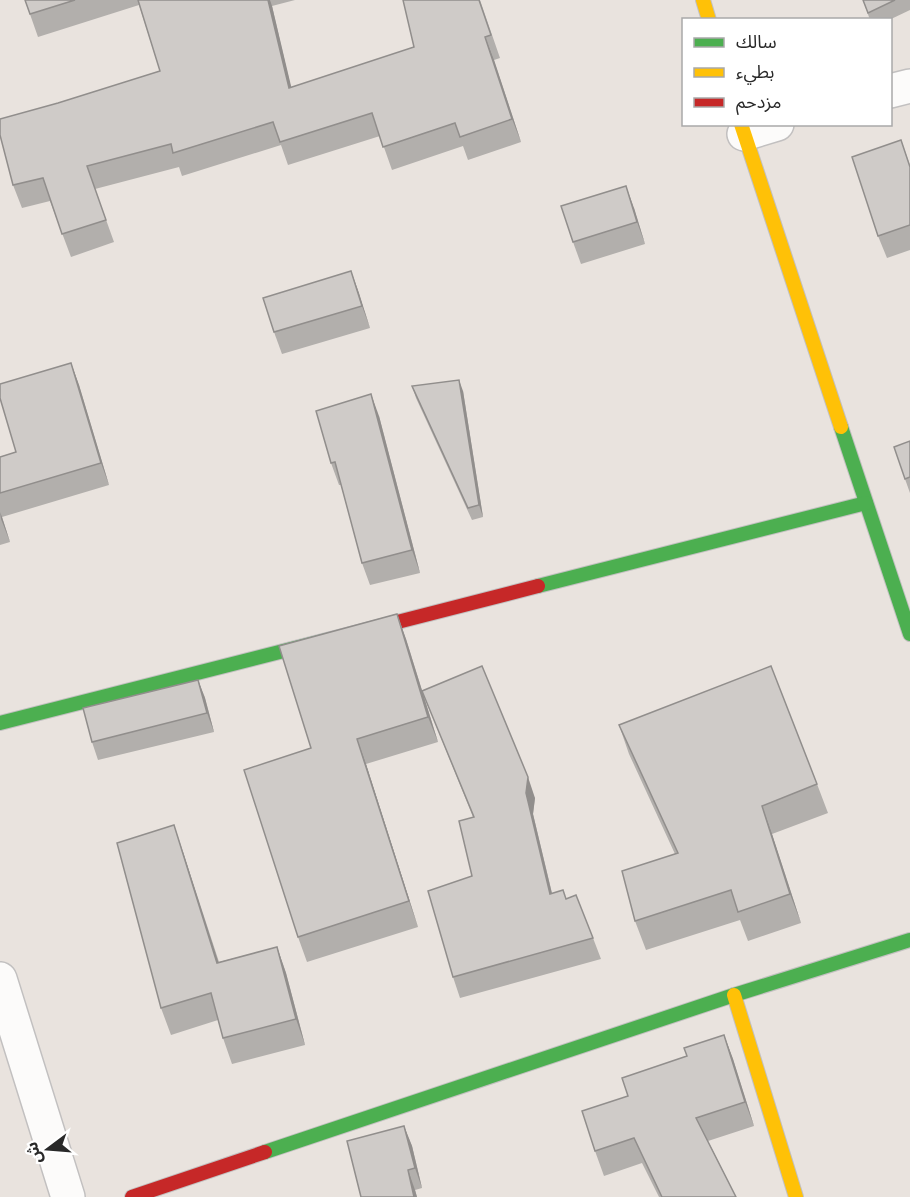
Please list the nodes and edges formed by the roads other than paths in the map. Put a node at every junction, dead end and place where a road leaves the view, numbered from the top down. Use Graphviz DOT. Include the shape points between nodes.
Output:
graph roads {
  1 [pos="703,0"];
  2 [pos="708,18"];
  3 [pos="910,86"];
  4 [pos="892,91"];
  5 [pos="763,126"];
  6 [pos="743,129"];
  7 [pos="866,503"];
  8 [pos="910,634"];
  9 [pos="0,723"];
  10 [pos="910,940"];
  11 [pos="0,979"];
  12 [pos="734,995"];
  13 [pos="68,1197"];
  14 [pos="132,1197"];
  15 [pos="796,1197"];
  1 -- 2 [label="street"];
  3 -- 4 [label="street"];
  5 -- 6 [label="street"];
  6 -- 7 [label="street"];
  7 -- 8 [label="street"];
  7 -- 9 [label="street"];
  10 -- 12 [label="street"];
  11 -- 13 [label="street"];
  12 -- 14 [label="street"];
  12 -- 15 [label="street"];
}
